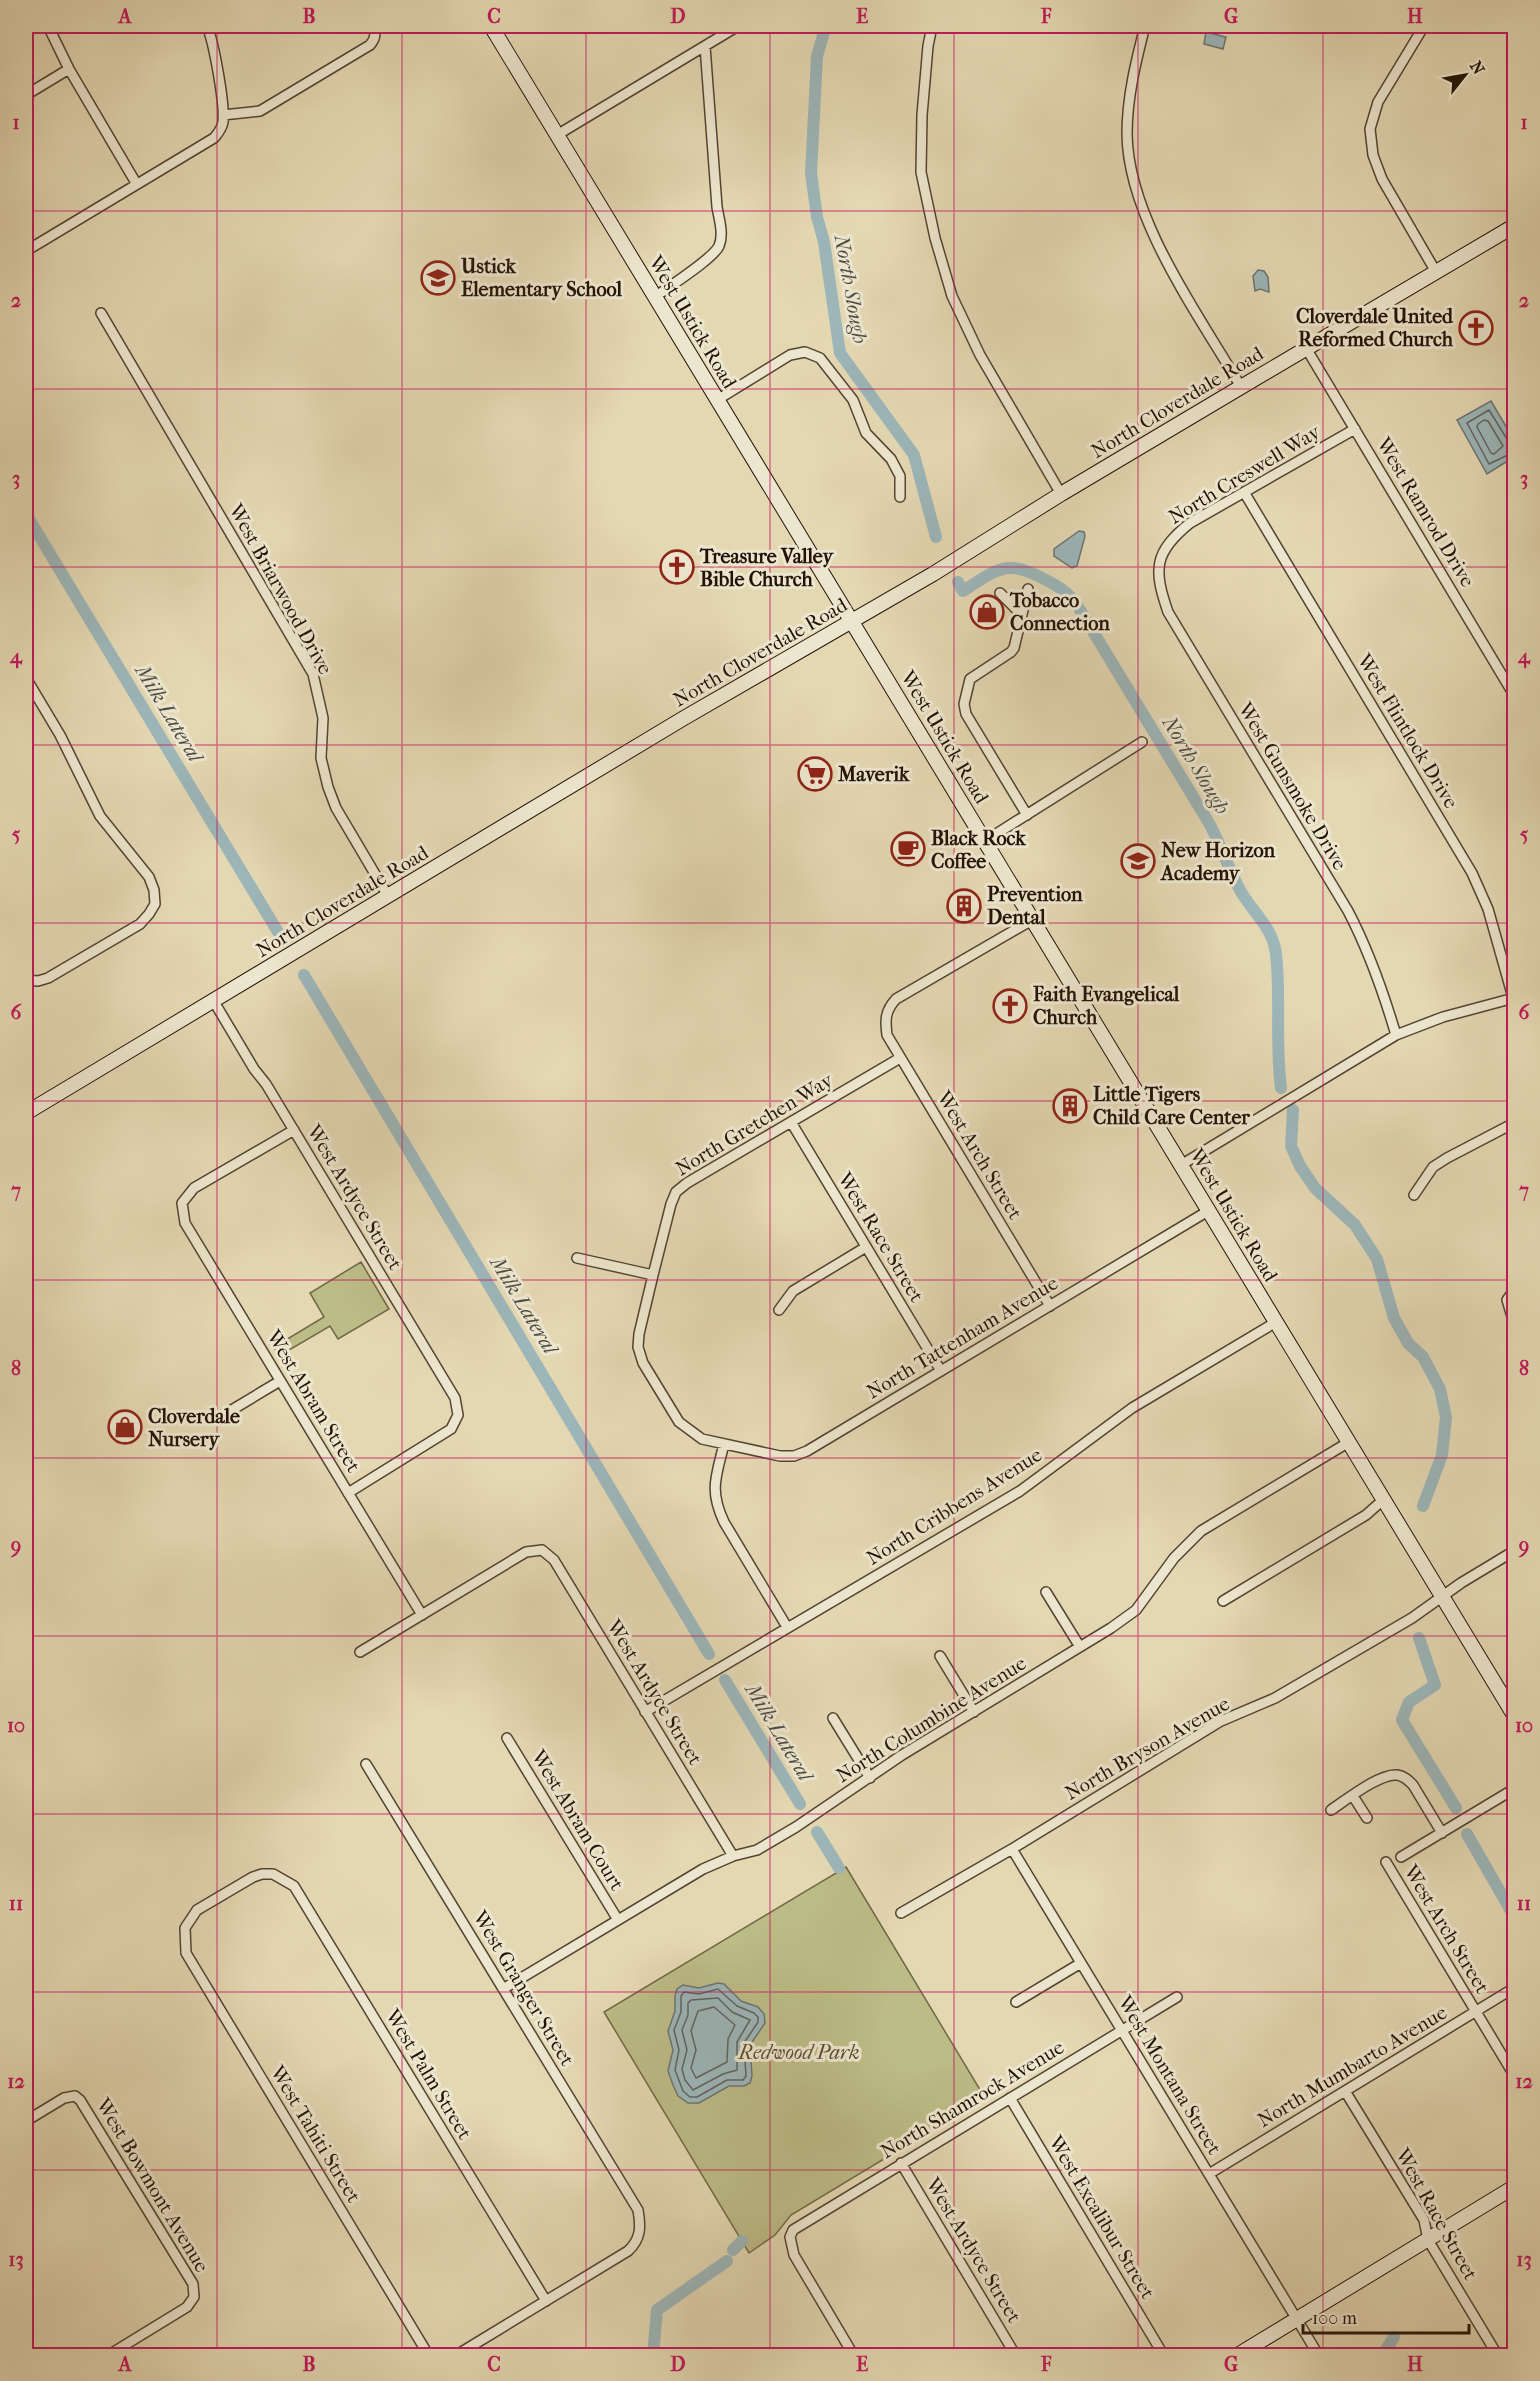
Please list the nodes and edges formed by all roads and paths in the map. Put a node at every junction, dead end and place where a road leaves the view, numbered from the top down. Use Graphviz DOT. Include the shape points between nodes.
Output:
graph roads {
  1 [pos="48,26"];
  2 [pos="207,26"];
  3 [pos="372,26"];
  4 [pos="491,26"];
  5 [pos="738,26"];
  6 [pos="932,26"];
  7 [pos="1145,26"];
  8 [pos="1424,26"];
  9 [pos="705,46"];
  10 [pos="69,69"];
  11 [pos="26,95"];
  12 [pos="223,116"];
  13 [pos="558,135"];
  14 [pos="136,183"];
  15 [pos="1515,226"];
  16 [pos="26,252"];
  17 [pos="1436,272"];
  18 [pos="655,297"];
  19 [pos="101,314"];
  20 [pos="1306,348"];
  21 [pos="1241,387"];
  22 [pos="717,400"];
  23 [pos="1355,429"];
  24 [pos="1244,492"];
  25 [pos="1061,494"];
  26 [pos="900,497"];
  27 [pos="1160,559"];
  28 [pos="1028,589"];
  29 [pos="1000,594"];
  30 [pos="1022,615"];
  31 [pos="850,621"];
  32 [pos="26,678"];
  33 [pos="35,694"];
  34 [pos="1515,695"];
  35 [pos="26,700"];
  36 [pos="1142,742"];
  37 [pos="1027,815"];
  38 [pos="985,841"];
  39 [pos="388,896"];
  40 [pos="1032,920"];
  41 [pos="26,980"];
  42 [pos="213,1000"];
  43 [pos="1514,1000"];
  44 [pos="1396,1035"];
  45 [pos="900,1058"];
  46 [pos="26,1113"];
  47 [pos="791,1122"];
  48 [pos="1515,1123"];
  49 [pos="294,1130"];
  50 [pos="1181,1165"];
  51 [pos="1414,1195"];
  52 [pos="1208,1211"];
  53 [pos="866,1247"];
  54 [pos="578,1258"];
  55 [pos="653,1275"];
  56 [pos="1515,1290"];
  57 [pos="1050,1306"];
  58 [pos="779,1310"];
  59 [pos="1276,1322"];
  60 [pos="1515,1323"];
  61 [pos="941,1371"];
  62 [pos="280,1381"];
  63 [pos="220,1417"];
  64 [pos="1349,1442"];
  65 [pos="724,1444"];
  66 [pos="348,1493"];
  67 [pos="1384,1499"];
  68 [pos="1515,1551"];
  69 [pos="1046,1592"];
  70 [pos="1442,1597"];
  71 [pos="1223,1601"];
  72 [pos="422,1615"];
  73 [pos="787,1627"];
  74 [pos="1080,1647"];
  75 [pos="360,1652"];
  76 [pos="940,1656"];
  77 [pos="645,1712"];
  78 [pos="974,1712"];
  79 [pos="1515,1716"];
  80 [pos="833,1718"];
  81 [pos="507,1738"];
  82 [pos="366,1764"];
  83 [pos="870,1778"];
  84 [pos="1515,1789"];
  85 [pos="1353,1796"];
  86 [pos="1331,1810"];
  87 [pos="1367,1818"];
  88 [pos="1442,1833"];
  89 [pos="1012,1850"];
  90 [pos="733,1856"];
  91 [pos="1401,1857"];
  92 [pos="1386,1862"];
  93 [pos="901,1913"];
  94 [pos="618,1920"];
  95 [pos="185,1928"];
  96 [pos="1081,1963"];
  97 [pos="1515,1988"];
  98 [pos="503,1989"];
  99 [pos="1177,1997"];
  100 [pos="1016,2002"];
  101 [pos="1475,2012"];
  102 [pos="1123,2030"];
  103 [pos="1515,2075"];
  104 [pos="1345,2091"];
  105 [pos="1010,2098"];
  106 [pos="26,2121"];
  107 [pos="901,2163"];
  108 [pos="1209,2174"];
  109 [pos="1515,2187"];
  110 [pos="1428,2240"];
  111 [pos="546,2301"];
  112 [pos="1298,2319"];
  113 [pos="107,2355"];
  114 [pos="429,2355"];
  115 [pos="455,2355"];
  116 [pos="854,2355"];
  117 [pos="1016,2355"];
  118 [pos="1164,2355"];
  119 [pos="1236,2355"];
  120 [pos="1319,2355"];
  121 [pos="1498,2355"];
  1 -- 10 [label="street"];
  2 -- 12 [label="street" via="213,40"];
  3 -- 12 [label="street" via="375,40 370,45 260,111"];
  4 -- 13 [label="main road, West Ustick Road"];
  5 -- 9 [label="street"];
  6 -- 25 [label="street" via="922,115 921,172 935,238 952,296 980,356"];
  7 -- 21 [label="street" via="1128,100 1127,137 1135,184 1163,256"];
  8 -- 17 [label="street" via="1378,102 1370,129 1373,155 1382,179"];
  9 -- 13 [label="street"];
  9 -- 18 [label="street" via="721,231 719,246 709,258"];
  10 -- 11 [label="street"];
  10 -- 14 [label="street"];
  12 -- 14 [label="street" via="220,132 214,138"];
  13 -- 18 [label="main road, West Ustick Road"];
  14 -- 16 [label="street"];
  15 -- 17 [label="main road, North Cloverdale Road"];
  17 -- 20 [label="main road, North Cloverdale Road"];
  18 -- 22 [label="main road, West Ustick Road"];
  19 -- 39 [label="street, West Briarwood Drive" via="312,674 323,718 321,758 328,787 336,808"];
  20 -- 21 [label="main road, North Cloverdale Road"];
  20 -- 23 [label="street, West Ramrod Drive"];
  21 -- 25 [label="main road, North Cloverdale Road"];
  22 -- 26 [label="street" via="790,355 805,352 820,358 853,400 866,433 891,459 900,476"];
  22 -- 31 [label="main road, West Ustick Road"];
  23 -- 24 [label="street, North Creswell Way"];
  23 -- 34 [label="street, West Ramrod Drive"];
  24 -- 27 [label="street, North Creswell Way" via="1171,538"];
  24 -- 43 [label="street, West Flintlock Drive" via="1472,873 1488,909"];
  25 -- 31 [label="main road, North Cloverdale Road"];
  27 -- 44 [label="street, West Gunsmoke Drive" via="1159,586 1168,612 1348,911 1380,980"];
  28 -- 30 [label="street"];
  29 -- 30 [label="street"];
  30 -- 37 [label="street" via="1014,648 970,679 964,704 966,714"];
  31 -- 38 [label="main road, West Ustick Road"];
  31 -- 39 [label="main road, North Cloverdale Road"];
  32 -- 33 [label="street"];
  33 -- 35 [label="street"];
  33 -- 41 [label="street" via="100,816 149,877 155,904 141,924 48,978"];
  36 -- 37 [label="street"];
  37 -- 38 [label="street"];
  38 -- 40 [label="main road, West Ustick Road"];
  39 -- 42 [label="main road, North Cloverdale Road"];
  40 -- 45 [label="street, West Arch Street" via="896,999 887,1008 887,1035"];
  40 -- 50 [label="main road, West Ustick Road"];
  42 -- 46 [label="main road, North Cloverdale Road"];
  42 -- 49 [label="street, West Ardyce Street"];
  43 -- 44 [label="street" via="1443,1017"];
  44 -- 50 [label="street"];
  45 -- 47 [label="street, North Gretchen Way"];
  45 -- 57 [label="street, West Arch Street"];
  47 -- 53 [label="street, West Race Street"];
  47 -- 55 [label="street, North Gretchen Way" via="676,1192"];
  48 -- 51 [label="street" via="1433,1167"];
  49 -- 62 [label="street, West Abram Street" via="194,1188 182,1203 185,1223"];
  49 -- 66 [label="street, West Ardyce Street" via="455,1398 458,1415 451,1430"];
  50 -- 52 [label="main road, West Ustick Road"];
  52 -- 57 [label="street, North Tattenham Avenue"];
  52 -- 59 [label="main road, West Ustick Road"];
  53 -- 58 [label="street" via="793,1291"];
  53 -- 61 [label="street, West Race Street"];
  54 -- 55 [label="street"];
  55 -- 65 [label="street, North Gretchen Way" via="639,1334 643,1363 679,1422 702,1439"];
  56 -- 60 [label="street" via="1507,1300"];
  57 -- 61 [label="street, North Tattenham Avenue"];
  59 -- 64 [label="main road, West Ustick Road"];
  59 -- 73 [label="street, North Cribbens Avenue" via="1132,1408 1020,1491"];
  61 -- 65 [label="street, North Tattenham Avenue" via="794,1456"];
  62 -- 63 [label="street"];
  62 -- 66 [label="street, West Abram Street"];
  64 -- 67 [label="main road, West Ustick Road"];
  64 -- 74 [label="street, North Columbine Avenue" via="1201,1531 1178,1553 1136,1610"];
  65 -- 73 [label="street" via="713,1493 717,1507"];
  66 -- 72 [label="street, West Abram Street"];
  67 -- 70 [label="main road, West Ustick Road"];
  67 -- 71 [label="street" via="1366,1515"];
  68 -- 70 [label="street, North Bryson Avenue"];
  69 -- 74 [label="street"];
  70 -- 79 [label="main road, West Ustick Road"];
  70 -- 89 [label="street, North Bryson Avenue" via="1275,1698 1221,1721"];
  72 -- 75 [label="street"];
  72 -- 77 [label="street, West Ardyce Street" via="526,1552 542,1551 554,1560"];
  73 -- 77 [label="street, North Cribbens Avenue"];
  74 -- 78 [label="street, North Columbine Avenue"];
  76 -- 78 [label="street"];
  77 -- 90 [label="street, West Ardyce Street"];
  78 -- 83 [label="street, North Columbine Avenue"];
  80 -- 83 [label="street"];
  81 -- 94 [label="street, West Abram Court"];
  82 -- 98 [label="street, West Granger Street"];
  83 -- 90 [label="street, North Columbine Avenue" via="757,1850"];
  84 -- 88 [label="street"];
  85 -- 86 [label="street"];
  85 -- 87 [label="street"];
  85 -- 88 [label="street" via="1386,1776 1406,1778"];
  88 -- 91 [label="street"];
  89 -- 93 [label="street, North Bryson Avenue"];
  89 -- 96 [label="street, West Montana Street"];
  90 -- 94 [label="street, North Columbine Avenue" via="703,1869"];
  92 -- 101 [label="street, West Arch Street"];
  94 -- 98 [label="street, North Columbine Avenue"];
  95 -- 111 [label="street, West Palm Street" via="197,1910 253,1877 273,1874 294,1886"];
  95 -- 114 [label="street, West Tahiti Street" via="186,1953"];
  96 -- 100 [label="street"];
  96 -- 102 [label="street, West Montana Street"];
  97 -- 101 [label="street, North Mumbarto Avenue"];
  98 -- 111 [label="street, West Granger Street" via="638,2210 640,2234 628,2252"];
  99 -- 102 [label="street, North Shamrock Avenue"];
  101 -- 103 [label="street, West Arch Street"];
  101 -- 104 [label="street, North Mumbarto Avenue"];
  102 -- 105 [label="street, North Shamrock Avenue"];
  102 -- 108 [label="street, West Montana Street"];
  104 -- 108 [label="street, North Mumbarto Avenue"];
  104 -- 110 [label="street, West Race Street" via="1424,2220"];
  105 -- 107 [label="street, North Shamrock Avenue"];
  105 -- 118 [label="street, West Excalibur Street"];
  106 -- 113 [label="street, West Bowmont Avenue" via="64,2098 75,2096 84,2104 193,2284 194,2296 187,2307"];
  107 -- 116 [label="street, North Shamrock Avenue" via="800,2224 790,2237 794,2255"];
  107 -- 117 [label="street, West Ardyce Street"];
  108 -- 112 [label="street, West Montana Street"];
  109 -- 110 [label="main road"];
  110 -- 112 [label="main road"];
  110 -- 121 [label="street, West Race Street"];
  111 -- 115 [label="street"];
  112 -- 119 [label="main road"];
  112 -- 120 [label="street, West Montana Street"];
}
